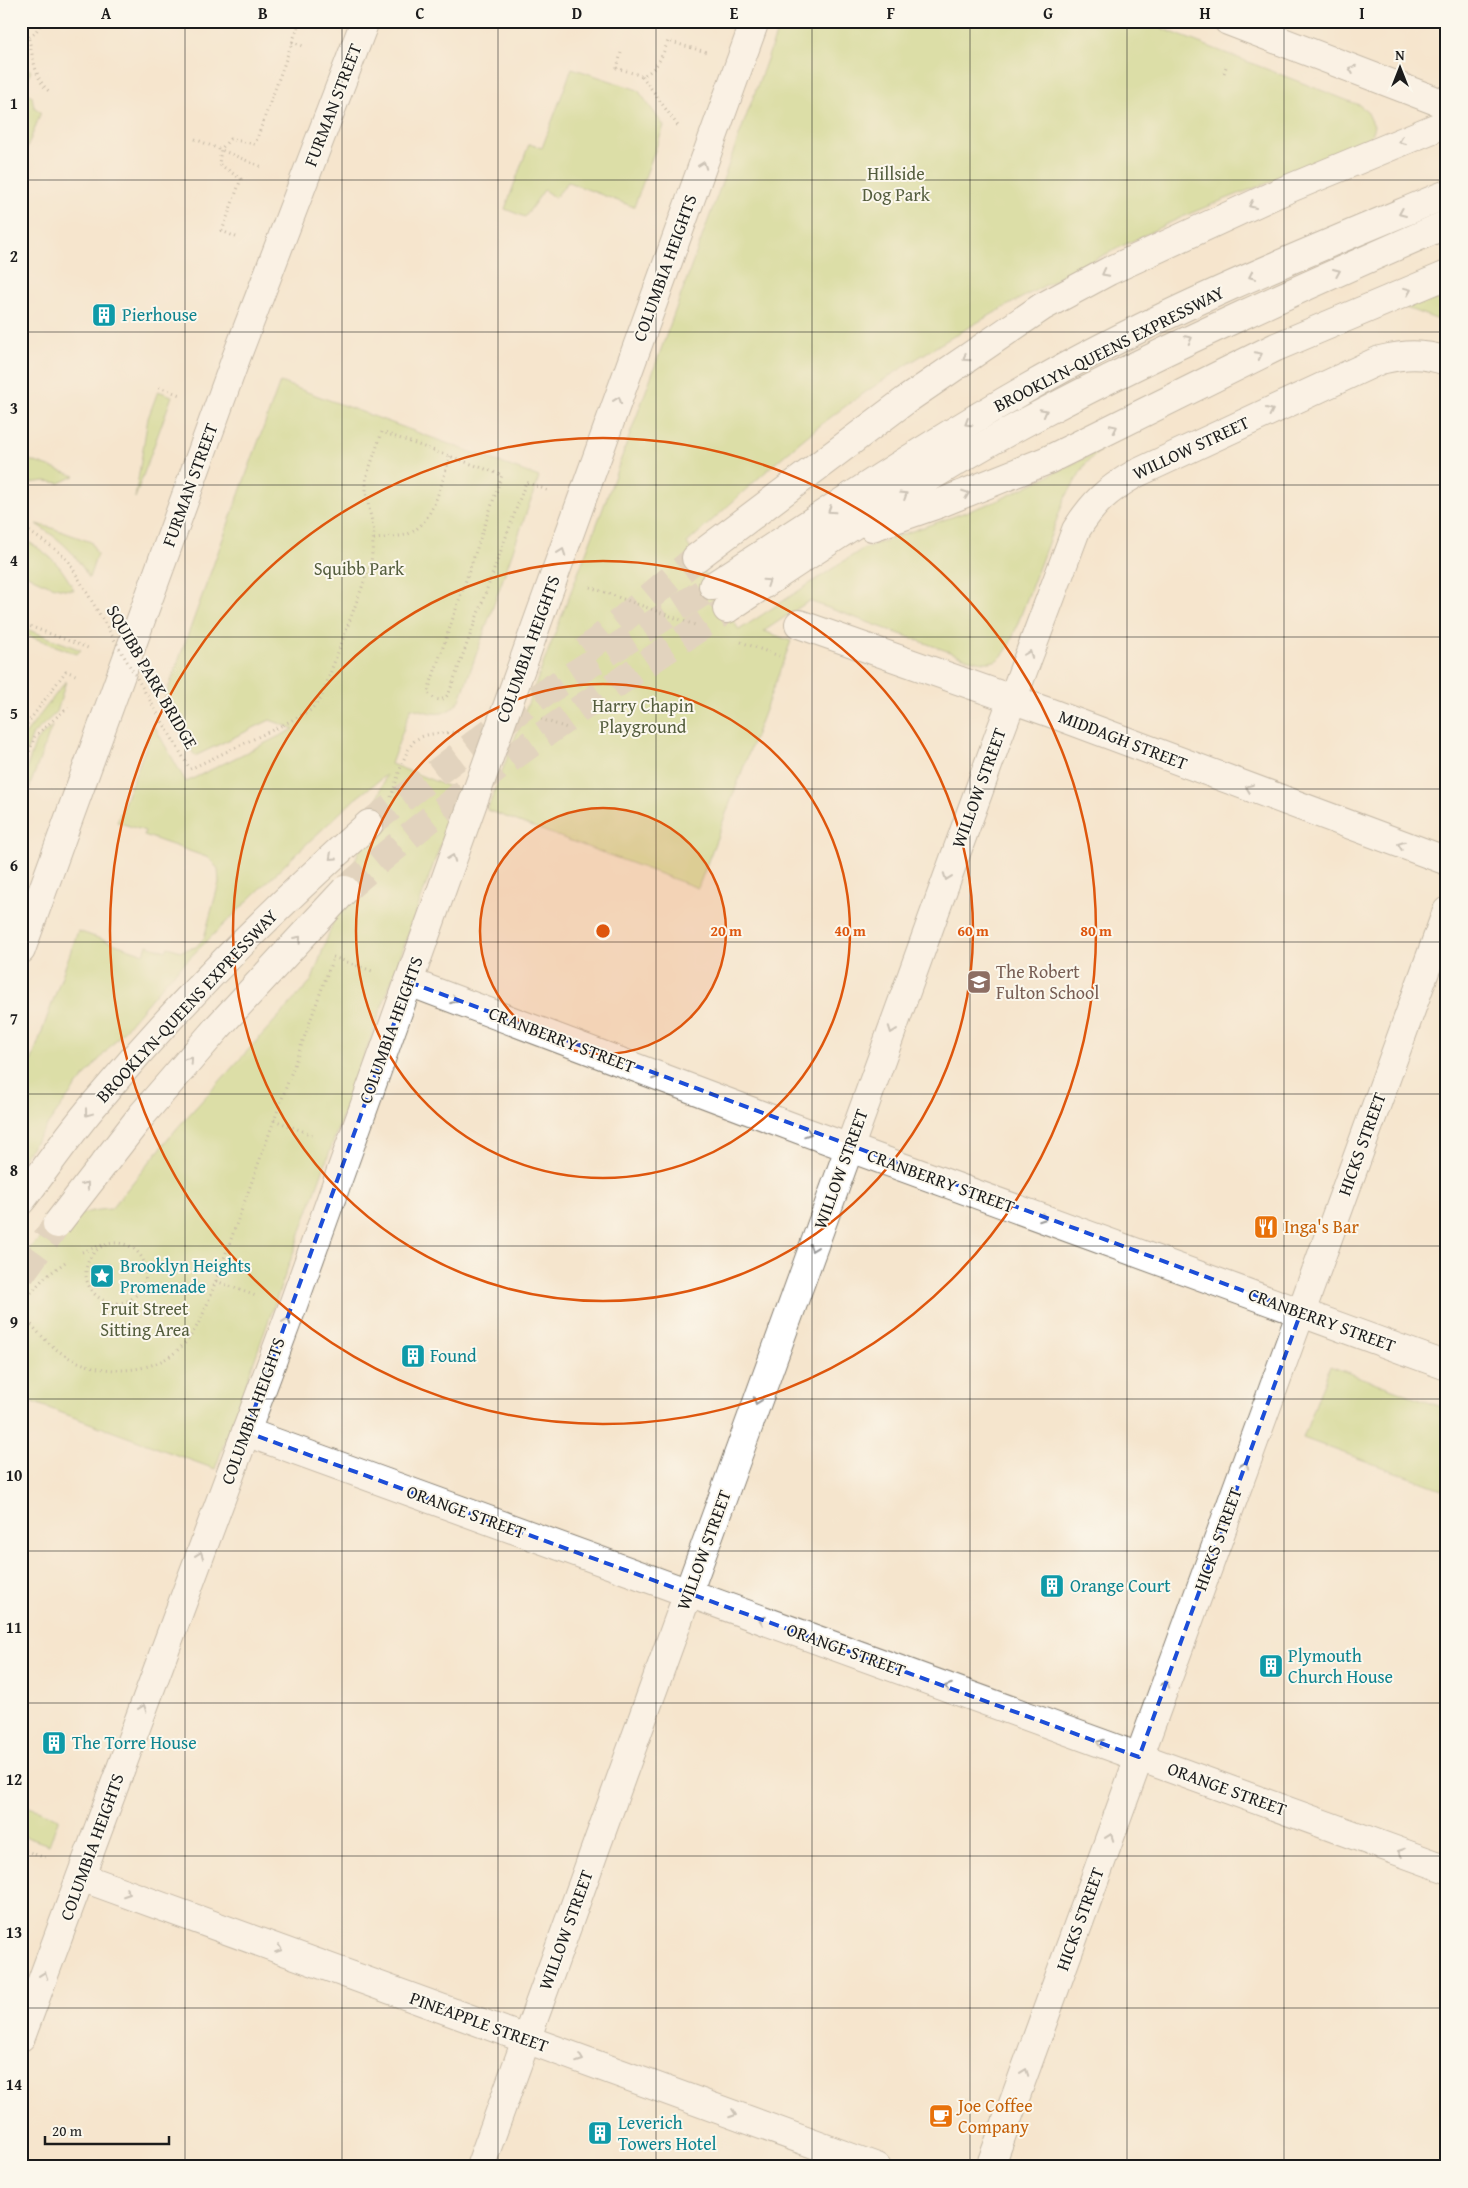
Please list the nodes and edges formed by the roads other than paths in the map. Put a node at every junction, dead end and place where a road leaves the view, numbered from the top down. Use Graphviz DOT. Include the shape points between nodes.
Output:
graph roads {
  1 [pos="365,21"];
  2 [pos="755,21"];
  3 [pos="1228,21"];
  4 [pos="1447,104"];
  5 [pos="1447,123"];
  6 [pos="1447,194"];
  7 [pos="1447,224"];
  8 [pos="1447,275"];
  9 [pos="1447,361"];
  10 [pos="832,539"];
  11 [pos="696,558"];
  12 [pos="713,586"];
  13 [pos="727,609"];
  14 [pos="799,624"];
  15 [pos="1012,700"];
  16 [pos="369,824"];
  17 [pos="1447,861"];
  18 [pos="345,890"];
  19 [pos="1447,911"];
  20 [pos="21,950"];
  21 [pos="409,982"];
  22 [pos="849,1148"];
  23 [pos="21,1201"];
  24 [pos="57,1224"];
  25 [pos="1301,1312"];
  26 [pos="1447,1366"];
  27 [pos="246,1432"];
  28 [pos="688,1593"];
  29 [pos="1139,1757"];
  30 [pos="1447,1869"];
  31 [pos="81,1877"];
  32 [pos="21,2037"];
  33 [pos="527,2039"];
  34 [pos="480,2167"];
  35 [pos="877,2167"];
  36 [pos="990,2167"];
  1 -- 20 [label="main road, FURMAN STREET" via="236,358"];
  21 -- 2 [label="main road, COLUMBIA HEIGHTS, one-way"];
  4 -- 3 [label="main road, one-way"];
  5 -- 11 [label="main road, one-way" via="1276,194 1109,271 1042,306 906,400"];
  6 -- 12 [label="main road, BROOKLYN-QUEENS EXPRESSWAY, one-way" via="1283,262 1068,366 908,460"];
  10 -- 7 [label="main road, BROOKLYN-QUEENS EXPRESSWAY, one-way" via="1030,420 1118,374 1275,298"];
  10 -- 8 [label="main road, one-way" via="998,482 1276,347"];
  15 -- 9 [label="main road, WILLOW STREET, one-way" via="1076,530 1090,508 1111,487 1380,360 1407,354"];
  13 -- 10 [label="main road, BROOKLYN-QUEENS EXPRESSWAY, one-way"];
  14 -- 15 [label="main road, MIDDAGH STREET"];
  17 -- 15 [label="main road, MIDDAGH STREET, one-way"];
  15 -- 22 [label="main road, WILLOW STREET, one-way"];
  16 -- 23 [label="main road, BROOKLYN-QUEENS EXPRESSWAY, one-way" via="311,876 202,986 98,1099"];
  24 -- 18 [label="main road, BROOKLYN-QUEENS EXPRESSWAY, one-way, bridge" via="147,1109"];
  19 -- 25 [label="main road, HICKS STREET"];
  21 -- 22 [label="main road, CRANBERRY STREET, one-way"];
  27 -- 21 [label="main road, COLUMBIA HEIGHTS, one-way"];
  22 -- 25 [label="main road, CRANBERRY STREET, one-way"];
  22 -- 28 [label="main road, WILLOW STREET, one-way"];
  25 -- 26 [label="main road, CRANBERRY STREET"];
  29 -- 25 [label="main road, HICKS STREET, one-way"];
  27 -- 28 [label="main road, ORANGE STREET"];
  31 -- 27 [label="main road, COLUMBIA HEIGHTS, one-way"];
  29 -- 28 [label="main road, ORANGE STREET, one-way"];
  28 -- 33 [label="main road, WILLOW STREET"];
  30 -- 29 [label="main road, ORANGE STREET, one-way"];
  36 -- 29 [label="main road, HICKS STREET, one-way"];
  32 -- 31 [label="main road, COLUMBIA HEIGHTS, one-way"];
  31 -- 33 [label="main road, PINEAPPLE STREET, one-way"];
  33 -- 34 [label="main road, WILLOW STREET"];
  33 -- 35 [label="main road, PINEAPPLE STREET, one-way"];
}
